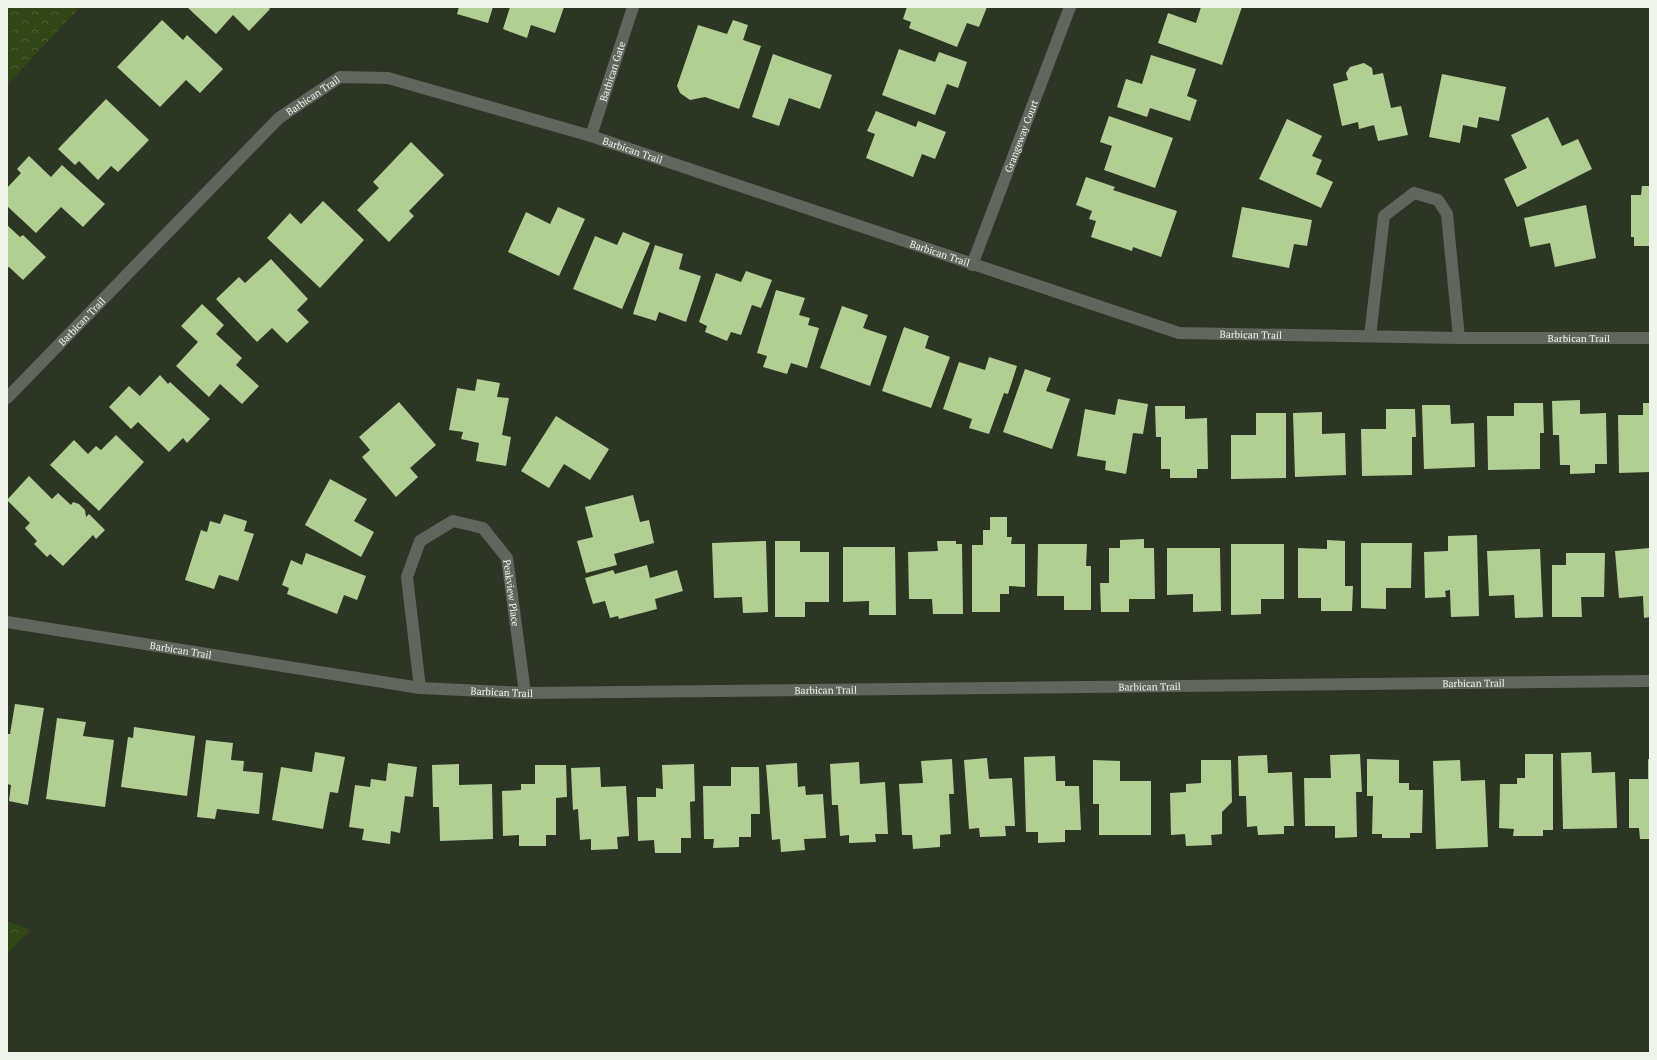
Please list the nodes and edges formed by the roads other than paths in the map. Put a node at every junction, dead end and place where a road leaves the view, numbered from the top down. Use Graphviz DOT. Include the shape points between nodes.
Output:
graph roads {
  1 [pos="633,7"];
  2 [pos="1070,7"];
  3 [pos="591,136"];
  4 [pos="972,265"];
  5 [pos="1370,336"];
  6 [pos="1459,338"];
  7 [pos="1650,338"];
  8 [pos="7,398"];
  9 [pos="7,622"];
  10 [pos="1650,681"];
  11 [pos="420,688"];
  12 [pos="525,693"];
  1 -- 3 [label="street, Barbican Gate"];
  2 -- 4 [label="street, Grangeway Court"];
  3 -- 4 [label="street, Barbican Trail"];
  3 -- 8 [label="street, Barbican Trail" via="388,78 340,77 279,118"];
  4 -- 5 [label="street, Barbican Trail" via="1179,333"];
  5 -- 6 [label="street, Barbican Trail"];
  5 -- 6 [label="street" via="1384,216 1414,193 1438,200 1447,214"];
  6 -- 7 [label="street, Barbican Trail"];
  9 -- 11 [label="street, Barbican Trail"];
  10 -- 12 [label="street, Barbican Trail"];
  11 -- 12 [label="street, Barbican Trail"];
  11 -- 12 [label="street, Peakview Place" via="407,577 420,541 453,521 483,528 507,558"];
}
